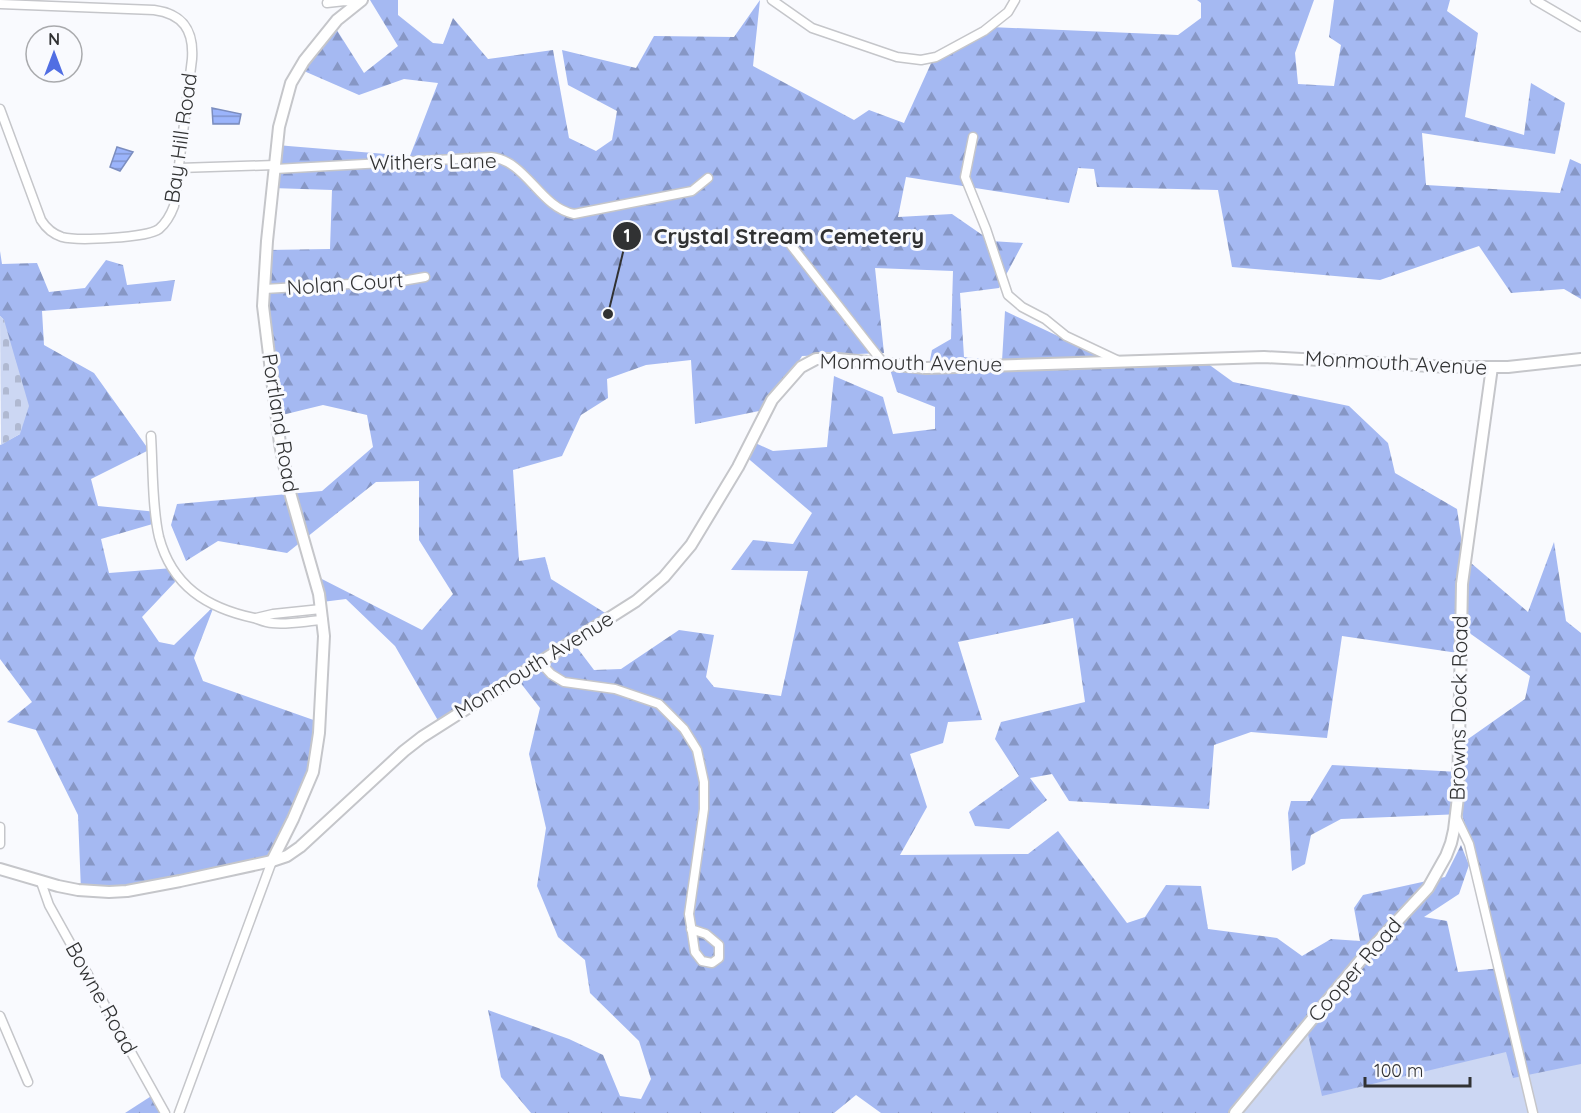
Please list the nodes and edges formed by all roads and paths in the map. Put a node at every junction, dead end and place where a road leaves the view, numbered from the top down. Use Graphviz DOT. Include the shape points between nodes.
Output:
graph roads {
  1 [pos="772,0"];
  2 [pos="1015,0"];
  3 [pos="1535,0"];
  4 [pos="360,1"];
  5 [pos="326,2"];
  6 [pos="0,4"];
  7 [pos="1551,4"];
  8 [pos="337,20"];
  9 [pos="1581,27"];
  10 [pos="0,109"];
  11 [pos="973,137"];
  12 [pos="275,167"];
  13 [pos="179,168"];
  14 [pos="708,178"];
  15 [pos="783,235"];
  16 [pos="425,277"];
  17 [pos="264,289"];
  18 [pos="1581,359"];
  19 [pos="1119,362"];
  20 [pos="884,364"];
  21 [pos="1492,367"];
  22 [pos="151,436"];
  23 [pos="322,614"];
  24 [pos="539,661"];
  25 [pos="1456,817"];
  26 [pos="0,827"];
  27 [pos="0,844"];
  28 [pos="272,861"];
  29 [pos="0,869"];
  30 [pos="41,882"];
  31 [pos="691,929"];
  32 [pos="0,1016"];
  33 [pos="28,1082"];
  34 [pos="165,1113"];
  35 [pos="179,1113"];
  36 [pos="1235,1113"];
  37 [pos="1533,1113"];
  1 -- 2 [label="street" via="812,28 897,57 926,59 951,50 996,23"];
  3 -- 7 [label="street"];
  4 -- 5 [label="street"];
  4 -- 8 [label="street, Portland Road"];
  5 -- 8 [label="street"];
  6 -- 13 [label="street, Bay Hill Road" via="154,10 178,18 188,31 193,49"];
  7 -- 9 [label="street"];
  8 -- 12 [label="street, Portland Road" via="291,83 281,117"];
  10 -- 13 [label="street, Bay Hill Road" via="41,220 62,237 133,236 157,230 174,206"];
  11 -- 19 [label="street" via="965,177 1008,295 1066,336"];
  12 -- 13 [label="street, Withers Lane"];
  12 -- 14 [label="street, Withers Lane" via="491,156 501,158 520,172 557,208 574,214 692,191"];
  12 -- 17 [label="street, Portland Road"];
  15 -- 20 [label="street"];
  16 -- 17 [label="street, Nolan Court"];
  17 -- 23 [label="street, Portland Road" via="285,472"];
  18 -- 21 [label="street, Monmouth Avenue"];
  19 -- 20 [label="street, Monmouth Avenue" via="946,368"];
  19 -- 21 [label="street, Monmouth Avenue" via="1263,357"];
  20 -- 24 [label="street, Monmouth Avenue" via="826,358 801,367 772,400 702,528 664,577 636,601"];
  21 -- 25 [label="street, Browns Dock Road" via="1462,584"];
  22 -- 23 [label="street" via="161,544 186,586 212,605 255,619 273,614"];
  23 -- 28 [label="street, Portland Road" via="324,652 313,772"];
  24 -- 28 [label="street, Monmouth Avenue" via="422,737 306,843"];
  24 -- 31 [label="street" via="564,682 615,689 659,704 684,729 697,750 704,782 704,809 689,914"];
  25 -- 36 [label="street, Cooper Road" via="1446,856 1428,888 1360,961"];
  25 -- 37 [label="street, Browns Dock Road" via="1469,844"];
  26 -- 27 [label="street"];
  28 -- 30 [label="street, Monmouth Avenue" via="127,891 78,890"];
  28 -- 35 [label="street"];
  29 -- 30 [label="street, Monmouth Avenue"];
  30 -- 34 [label="street, Bowne Road" via="49,905"];
  32 -- 33 [label="street"];
}
